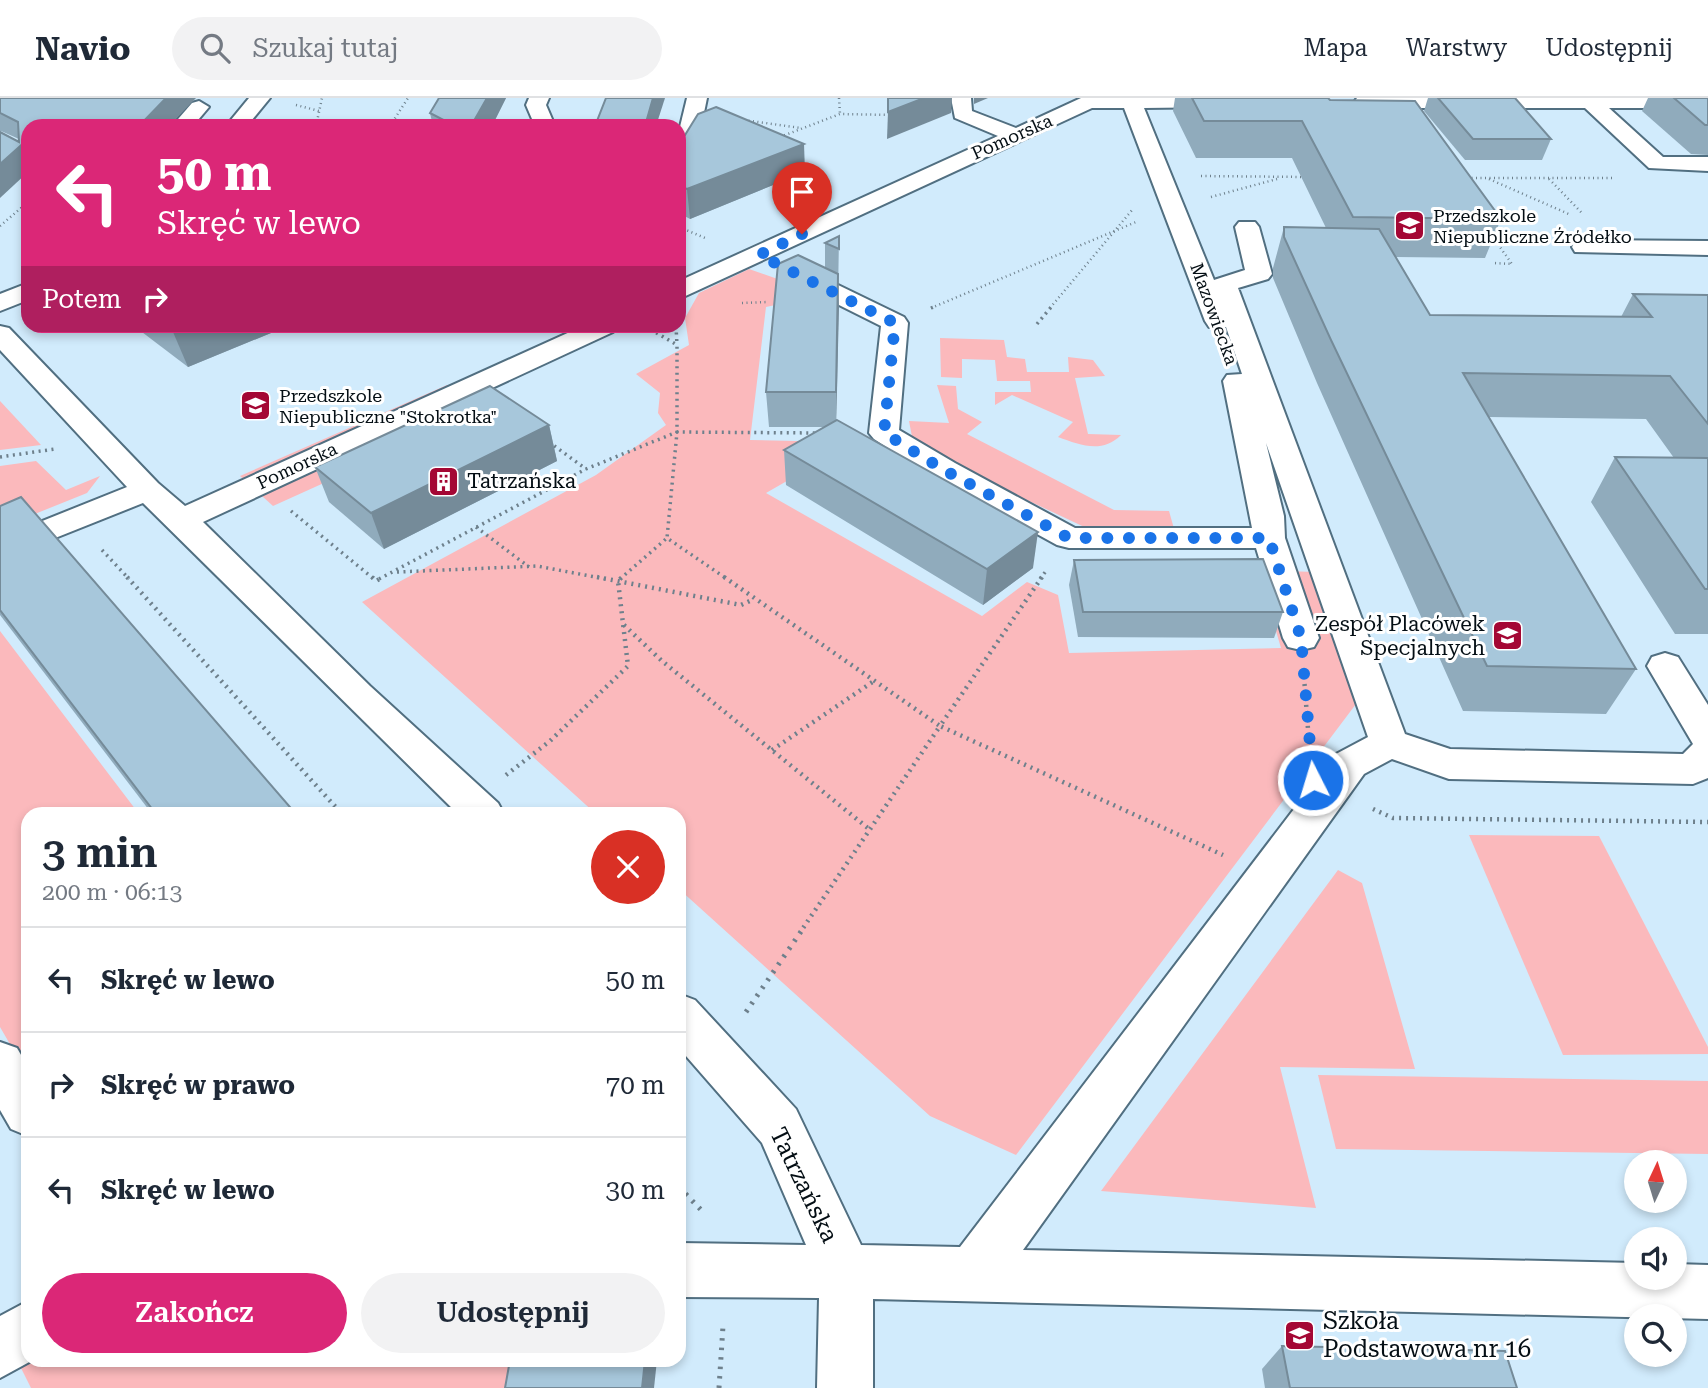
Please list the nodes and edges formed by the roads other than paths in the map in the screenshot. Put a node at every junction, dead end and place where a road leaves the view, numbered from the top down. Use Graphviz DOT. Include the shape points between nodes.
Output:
graph roads {
  1 [pos="260,98"];
  2 [pos="539,98"];
  3 [pos="697,98"];
  4 [pos="1131,100"];
  5 [pos="1369,100"];
  6 [pos="1241,101"];
  7 [pos="1345,102"];
  8 [pos="1590,102"];
  9 [pos="1708,102"];
  10 [pos="961,106"];
  11 [pos="199,107"];
  12 [pos="189,119"];
  13 [pos="242,119"];
  14 [pos="542,119"];
  15 [pos="1015,135"];
  16 [pos="686,144"];
  17 [pos="1708,164"];
  18 [pos="1247,227"];
  19 [pos="1584,247"];
  20 [pos="1708,248"];
  21 [pos="759,255"];
  22 [pos="686,288"];
  23 [pos="21,294"];
  24 [pos="0,303"];
  25 [pos="589,333"];
  26 [pos="0,334"];
  27 [pos="147,490"];
  28 [pos="182,520"];
  29 [pos="1269,538"];
  30 [pos="0,550"];
  31 [pos="1301,638"];
  32 [pos="1665,666"];
  33 [pos="1708,736"];
  34 [pos="1389,743"];
  35 [pos="1708,754"];
  36 [pos="476,807"];
  37 [pos="686,1023"];
  38 [pos="0,1064"];
  39 [pos="21,1101"];
  40 [pos="686,1270"];
  41 [pos="846,1273"];
  42 [pos="973,1275"];
  43 [pos="1708,1292"];
  44 [pos="21,1334"];
  45 [pos="0,1350"];
  46 [pos="845,1388"];
  1 -- 13 [label="street"];
  2 -- 14 [label="street" via="536,105"];
  3 -- 16 [label="street"];
  4 -- 6 [label="street, Pomorska"];
  4 -- 15 [label="street, Pomorska" via="1089,102"];
  4 -- 29 [label="street, Mazowiecka" via="1231,355"];
  5 -- 7 [label="street"];
  5 -- 8 [label="street"];
  8 -- 9 [label="street"];
  8 -- 17 [label="street" via="1657,163"];
  10 -- 15 [label="street"];
  11 -- 12 [label="street"];
  15 -- 21 [label="street, Pomorska"];
  18 -- 34 [label="street" via="1259,274 1224,284"];
  19 -- 20 [label="street"];
  21 -- 22 [label="street, Pomorska"];
  21 -- 29 [label="street" via="895,323 884,433 944,470 1069,538"];
  23 -- 24 [label="street"];
  25 -- 28 [label="street, Pomorska"];
  26 -- 27 [label="street"];
  27 -- 28 [label="street"];
  27 -- 30 [label="street"];
  28 -- 36 [label="street"];
  29 -- 31 [label="street, Mazowiecka"];
  32 -- 33 [label="street"];
  34 -- 35 [label="street" via="1449,764 1693,769"];
  34 -- 42 [label="street" via="1350,764"];
  37 -- 41 [label="street, Tatrzańska" via="779,1126"];
  38 -- 39 [label="street"];
  40 -- 41 [label="street"];
  41 -- 42 [label="street"];
  41 -- 46 [label="street, Tatrzańska"];
  42 -- 43 [label="street"];
  44 -- 45 [label="street"];
}
